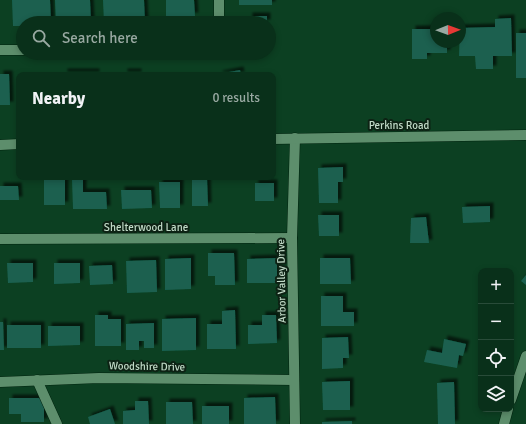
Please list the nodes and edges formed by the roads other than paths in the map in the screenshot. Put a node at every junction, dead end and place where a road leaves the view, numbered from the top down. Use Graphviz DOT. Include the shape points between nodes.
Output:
graph roads {
  1 [pos="219,0"];
  2 [pos="219,16"];
  3 [pos="0,50"];
  4 [pos="16,50"];
  5 [pos="526,135"];
  6 [pos="295,138"];
  7 [pos="276,139"];
  8 [pos="16,144"];
  9 [pos="0,145"];
  10 [pos="292,238"];
  11 [pos="0,239"];
  12 [pos="526,356"];
  13 [pos="37,380"];
  14 [pos="294,380"];
  15 [pos="0,382"];
  16 [pos="514,391"];
  17 [pos="507,412"];
  18 [pos="57,424"];
  19 [pos="295,424"];
  20 [pos="504,424"];
  1 -- 2 [label="street"];
  3 -- 4 [label="street"];
  5 -- 6 [label="street, Perkins Road"];
  6 -- 7 [label="street, Perkins Road"];
  6 -- 10 [label="street, Arbor Valley Drive"];
  8 -- 9 [label="street"];
  10 -- 11 [label="street, Shelterwood Lane"];
  10 -- 14 [label="street, Arbor Valley Drive"];
  12 -- 16 [label="street"];
  13 -- 14 [label="street, Woodshire Drive"];
  13 -- 15 [label="street, Woodshire Drive"];
  13 -- 18 [label="street"];
  14 -- 19 [label="street, Arbor Valley Drive"];
  17 -- 20 [label="street"];
}
